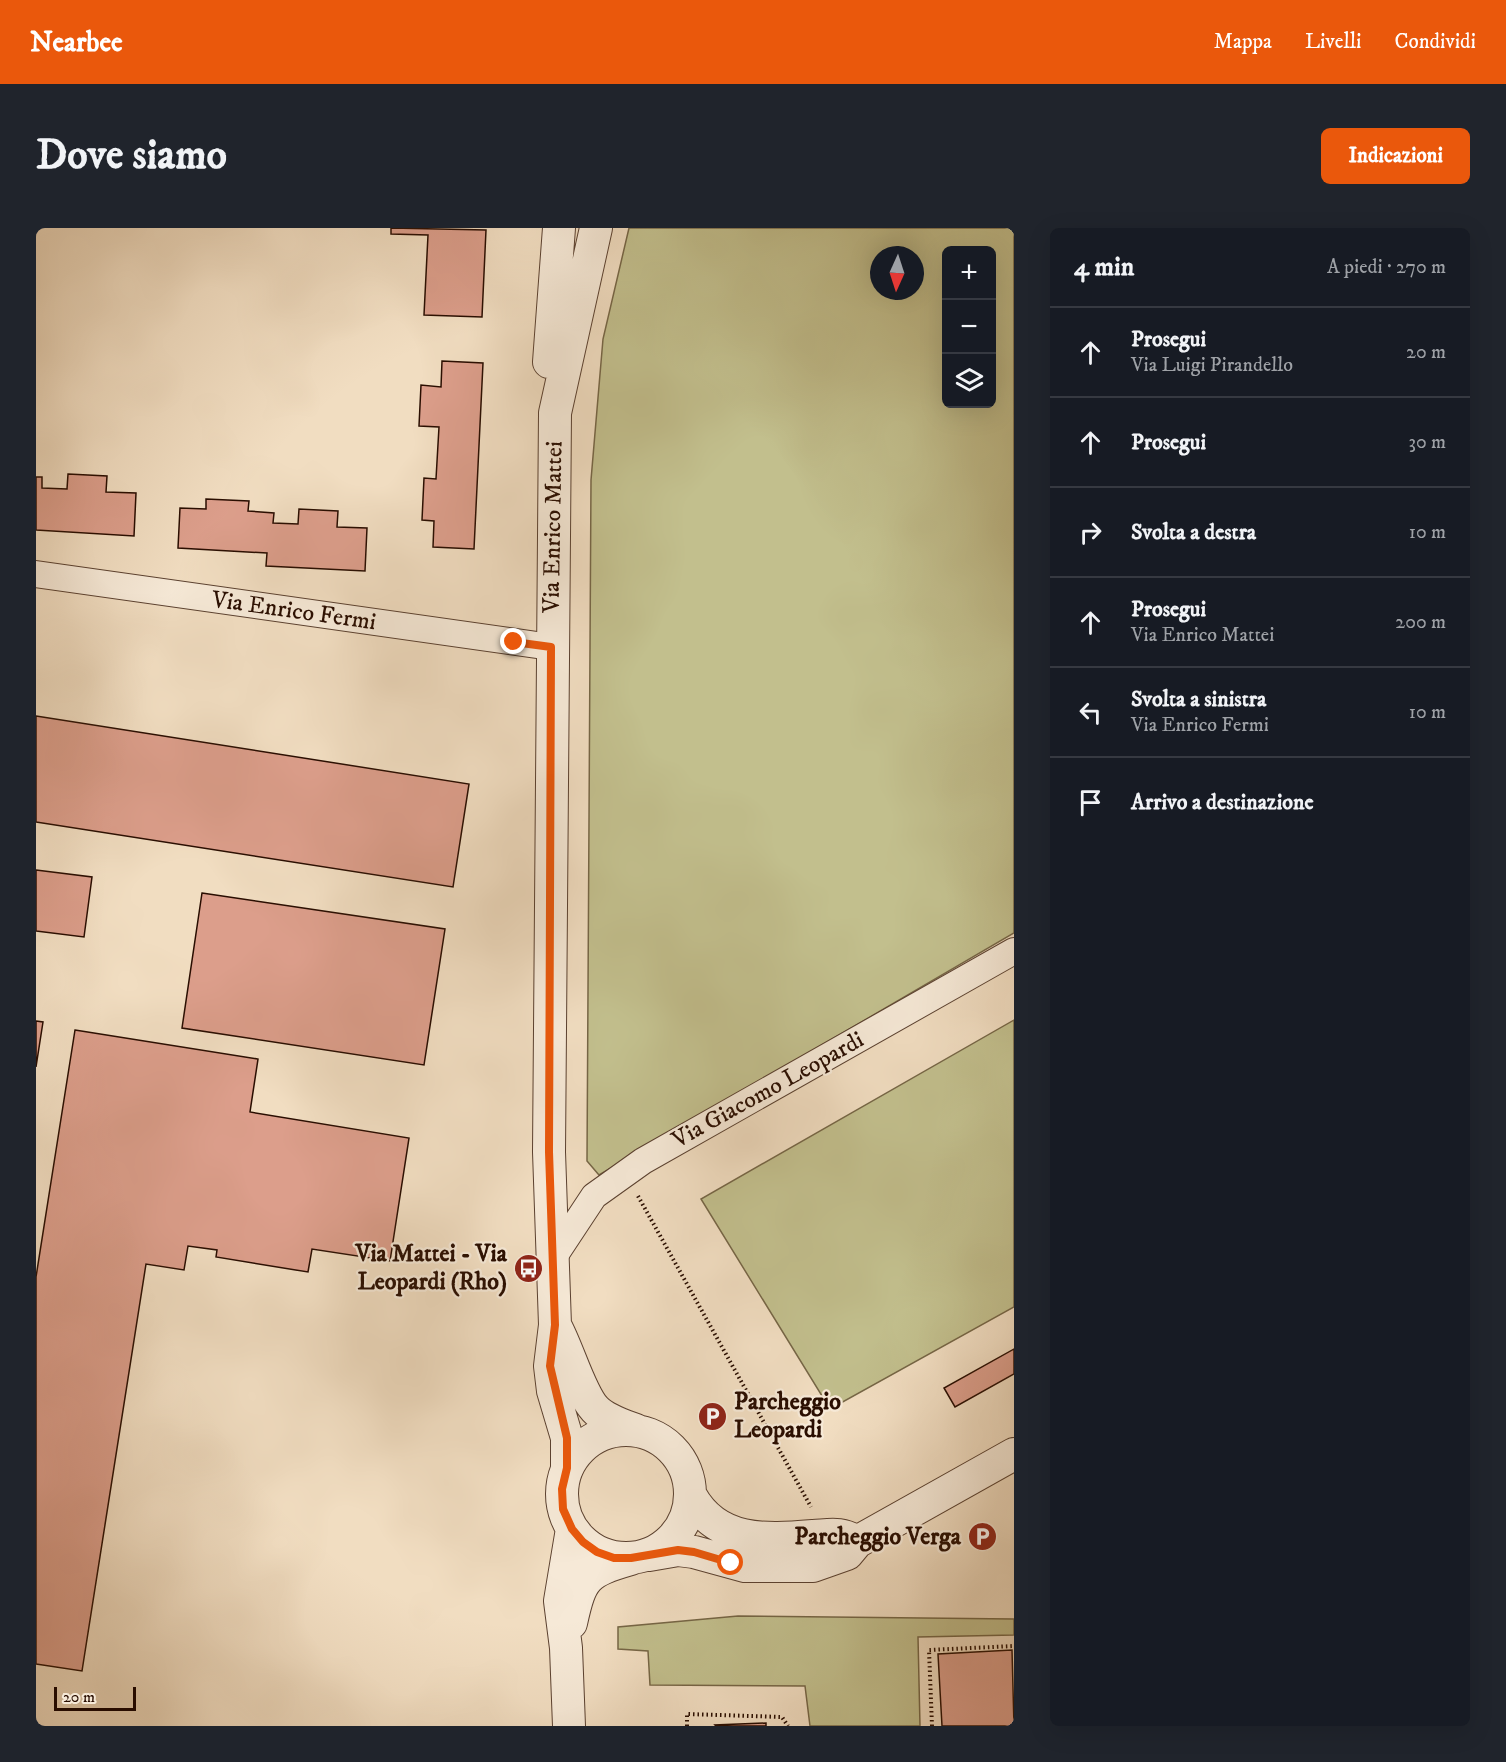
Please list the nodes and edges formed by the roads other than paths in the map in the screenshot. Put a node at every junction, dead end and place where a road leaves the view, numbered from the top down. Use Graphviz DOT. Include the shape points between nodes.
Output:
graph roads {
  1 [pos="558,228"];
  2 [pos="596,228"];
  3 [pos="555,412"];
  4 [pos="36,574"];
  5 [pos="551,647"];
  6 [pos="1014,951"];
  7 [pos="552,1261"];
  8 [pos="555,1325"];
  9 [pos="639,1432"];
  10 [pos="1014,1454"];
  11 [pos="567,1468"];
  12 [pos="691,1496"];
  13 [pos="572,1529"];
  14 [pos="857,1542"];
  15 [pos="640,1557"];
  16 [pos="566,1648"];
  17 [pos="569,1726"];
  1 -- 3 [label="street, Via Enrico Mattei" via="549,351 549,390"];
  2 -- 3 [label="street, Via Enrico Mattei"];
  3 -- 5 [label="street, Via Enrico Mattei"];
  4 -- 5 [label="street, Via Enrico Fermi"];
  5 -- 7 [label="street, Via Enrico Mattei"];
  6 -- 7 [label="street, Via Giacomo Leopardi" via="643,1161 594,1196"];
  7 -- 8 [label="street, Via Enrico Mattei"];
  8 -- 9 [label="street, Via Enrico Mattei" via="594,1409"];
  8 -- 11 [label="street, Via Enrico Mattei" via="550,1366 567,1438"];
  9 -- 11 [label="street" via="604,1434 577,1453"];
  9 -- 12 [label="street" via="656,1438 681,1460"];
  10 -- 14 [label="street"];
  11 -- 13 [label="street" via="563,1509"];
  12 -- 14 [label="street" via="698,1509 723,1530 746,1537 843,1534"];
  12 -- 15 [label="street" via="688,1514 678,1533 664,1546"];
  13 -- 15 [label="street" via="597,1552 614,1558"];
  13 -- 16 [label="street" via="560,1601"];
  14 -- 15 [label="street" via="847,1554 813,1566 745,1566 678,1550"];
  15 -- 16 [label="street" via="595,1570 582,1585"];
  16 -- 17 [label="street"];
}
